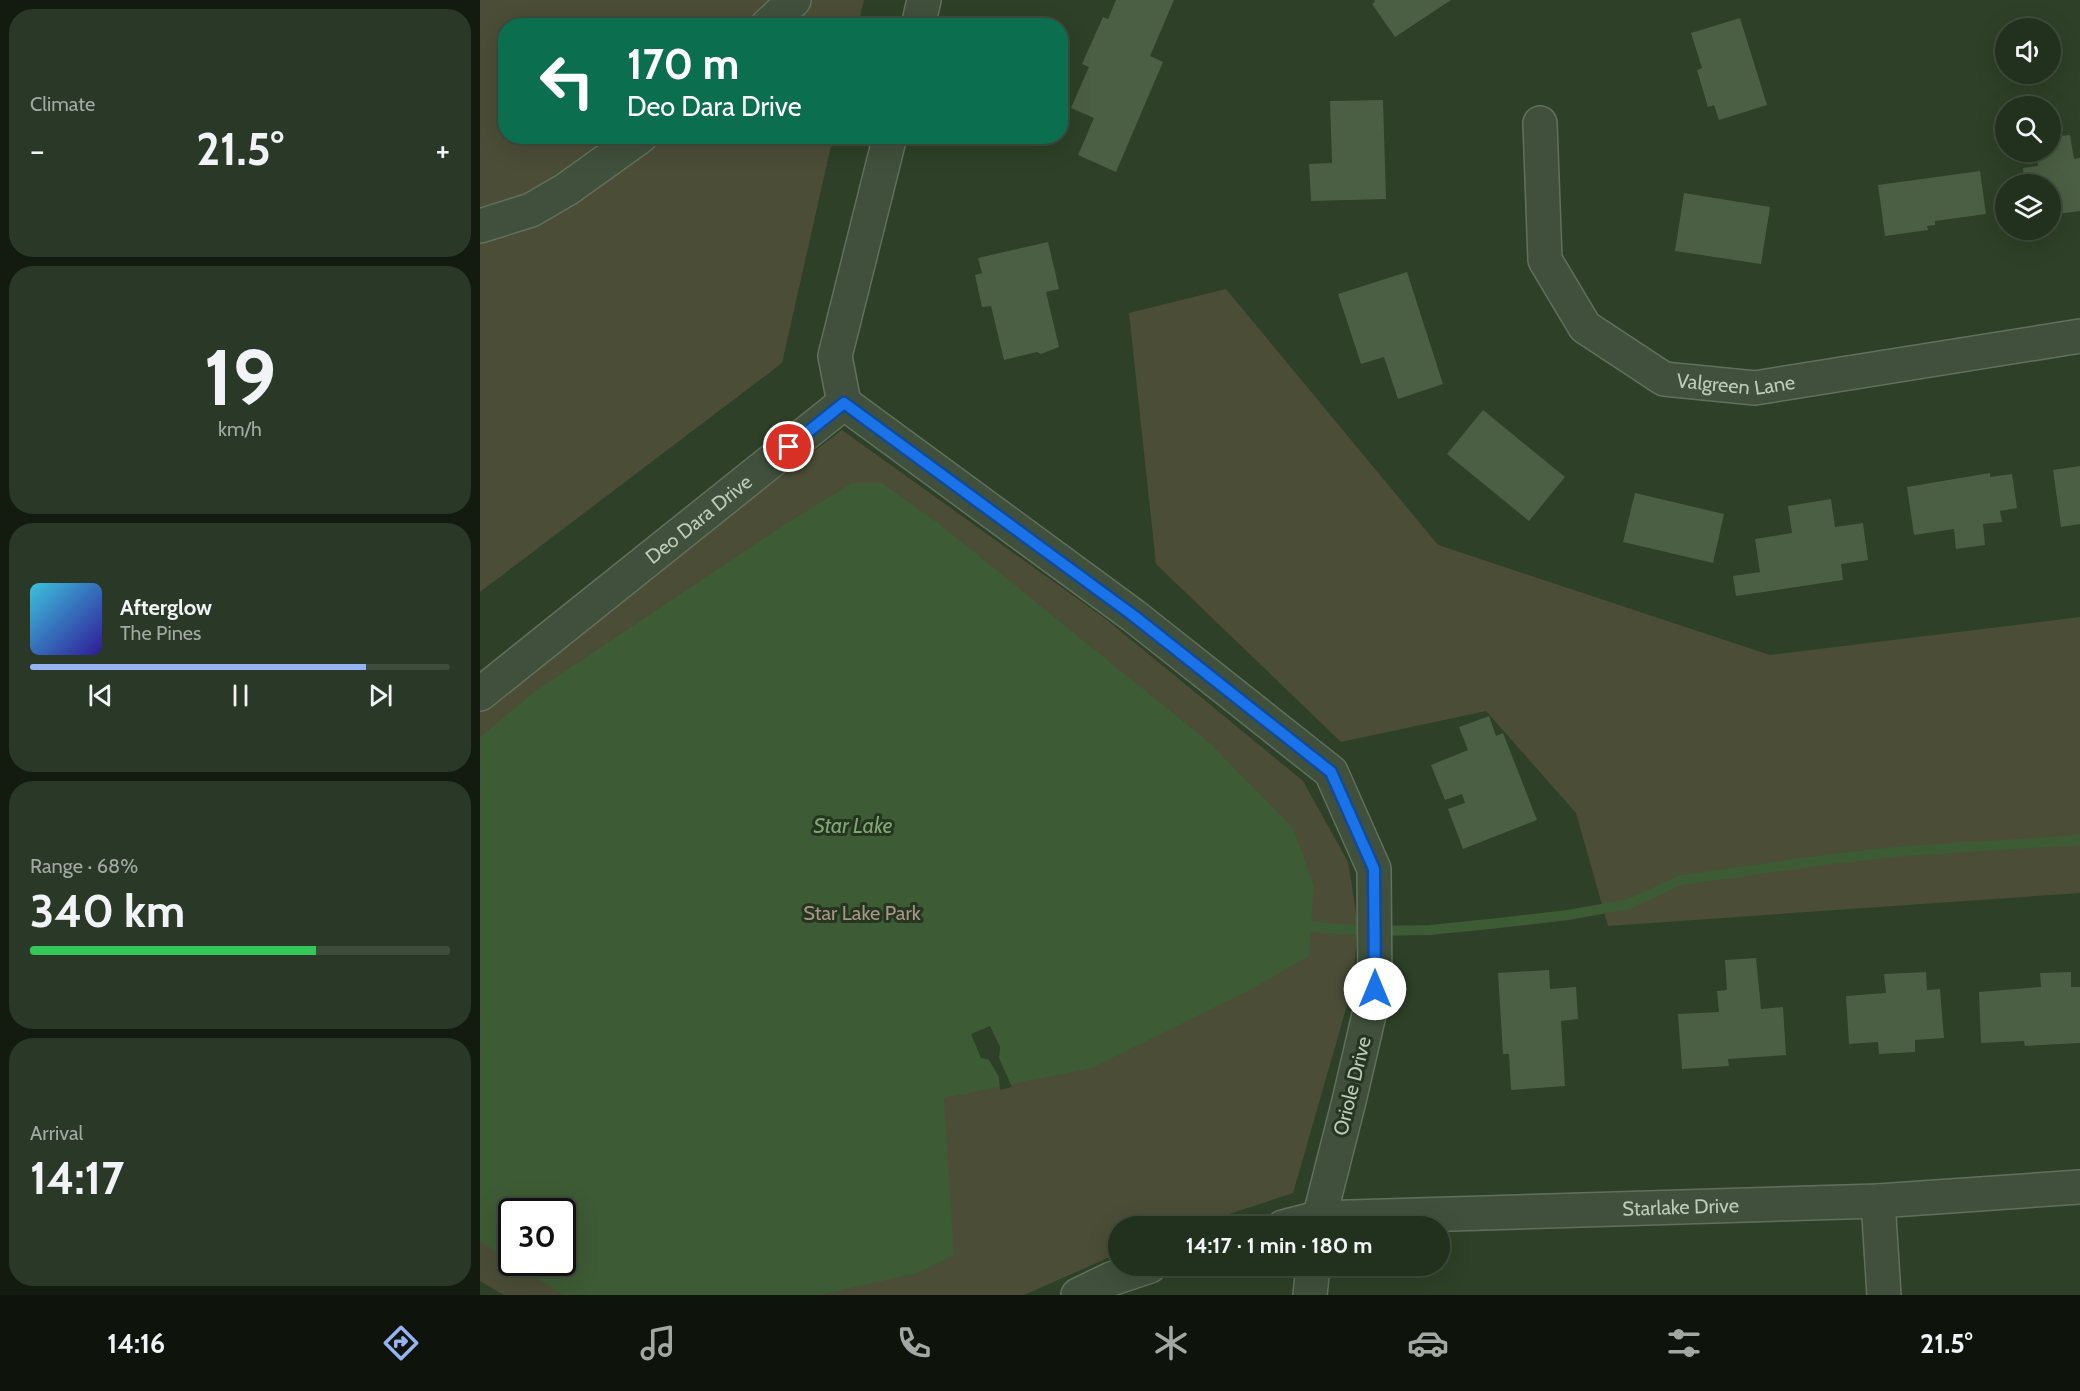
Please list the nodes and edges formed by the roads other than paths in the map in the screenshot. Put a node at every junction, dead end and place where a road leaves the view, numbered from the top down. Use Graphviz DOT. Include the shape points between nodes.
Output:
graph roads {
  1 [pos="794,0"];
  2 [pos="924,0"];
  3 [pos="775,18"];
  4 [pos="920,18"];
  5 [pos="1540,123"];
  6 [pos="630,144"];
  7 [pos="888,144"];
  8 [pos="480,226"];
  9 [pos="2080,336"];
  10 [pos="844,403"];
  11 [pos="480,694"];
  12 [pos="2080,1187"];
  13 [pos="1878,1201"];
  14 [pos="1320,1216"];
  15 [pos="1450,1217"];
  16 [pos="1122,1276"];
  17 [pos="1312,1276"];
  18 [pos="1077,1295"];
  19 [pos="1310,1295"];
  20 [pos="1884,1295"];
  1 -- 3 [label="street"];
  2 -- 4 [label="street"];
  5 -- 9 [label="street, Valgreen Lane" via="1545,260 1585,327 1664,379 1755,388"];
  6 -- 8 [label="street" via="531,210"];
  7 -- 10 [label="street" via="835,356"];
  10 -- 11 [label="street, Deo Dara Drive"];
  10 -- 14 [label="street, Oriole Drive" via="1134,616 1331,772 1374,869 1375,989"];
  12 -- 13 [label="street, Starlake Drive"];
  13 -- 15 [label="street, Starlake Drive"];
  13 -- 20 [label="street"];
  16 -- 18 [label="street"];
  17 -- 19 [label="street"];
}
